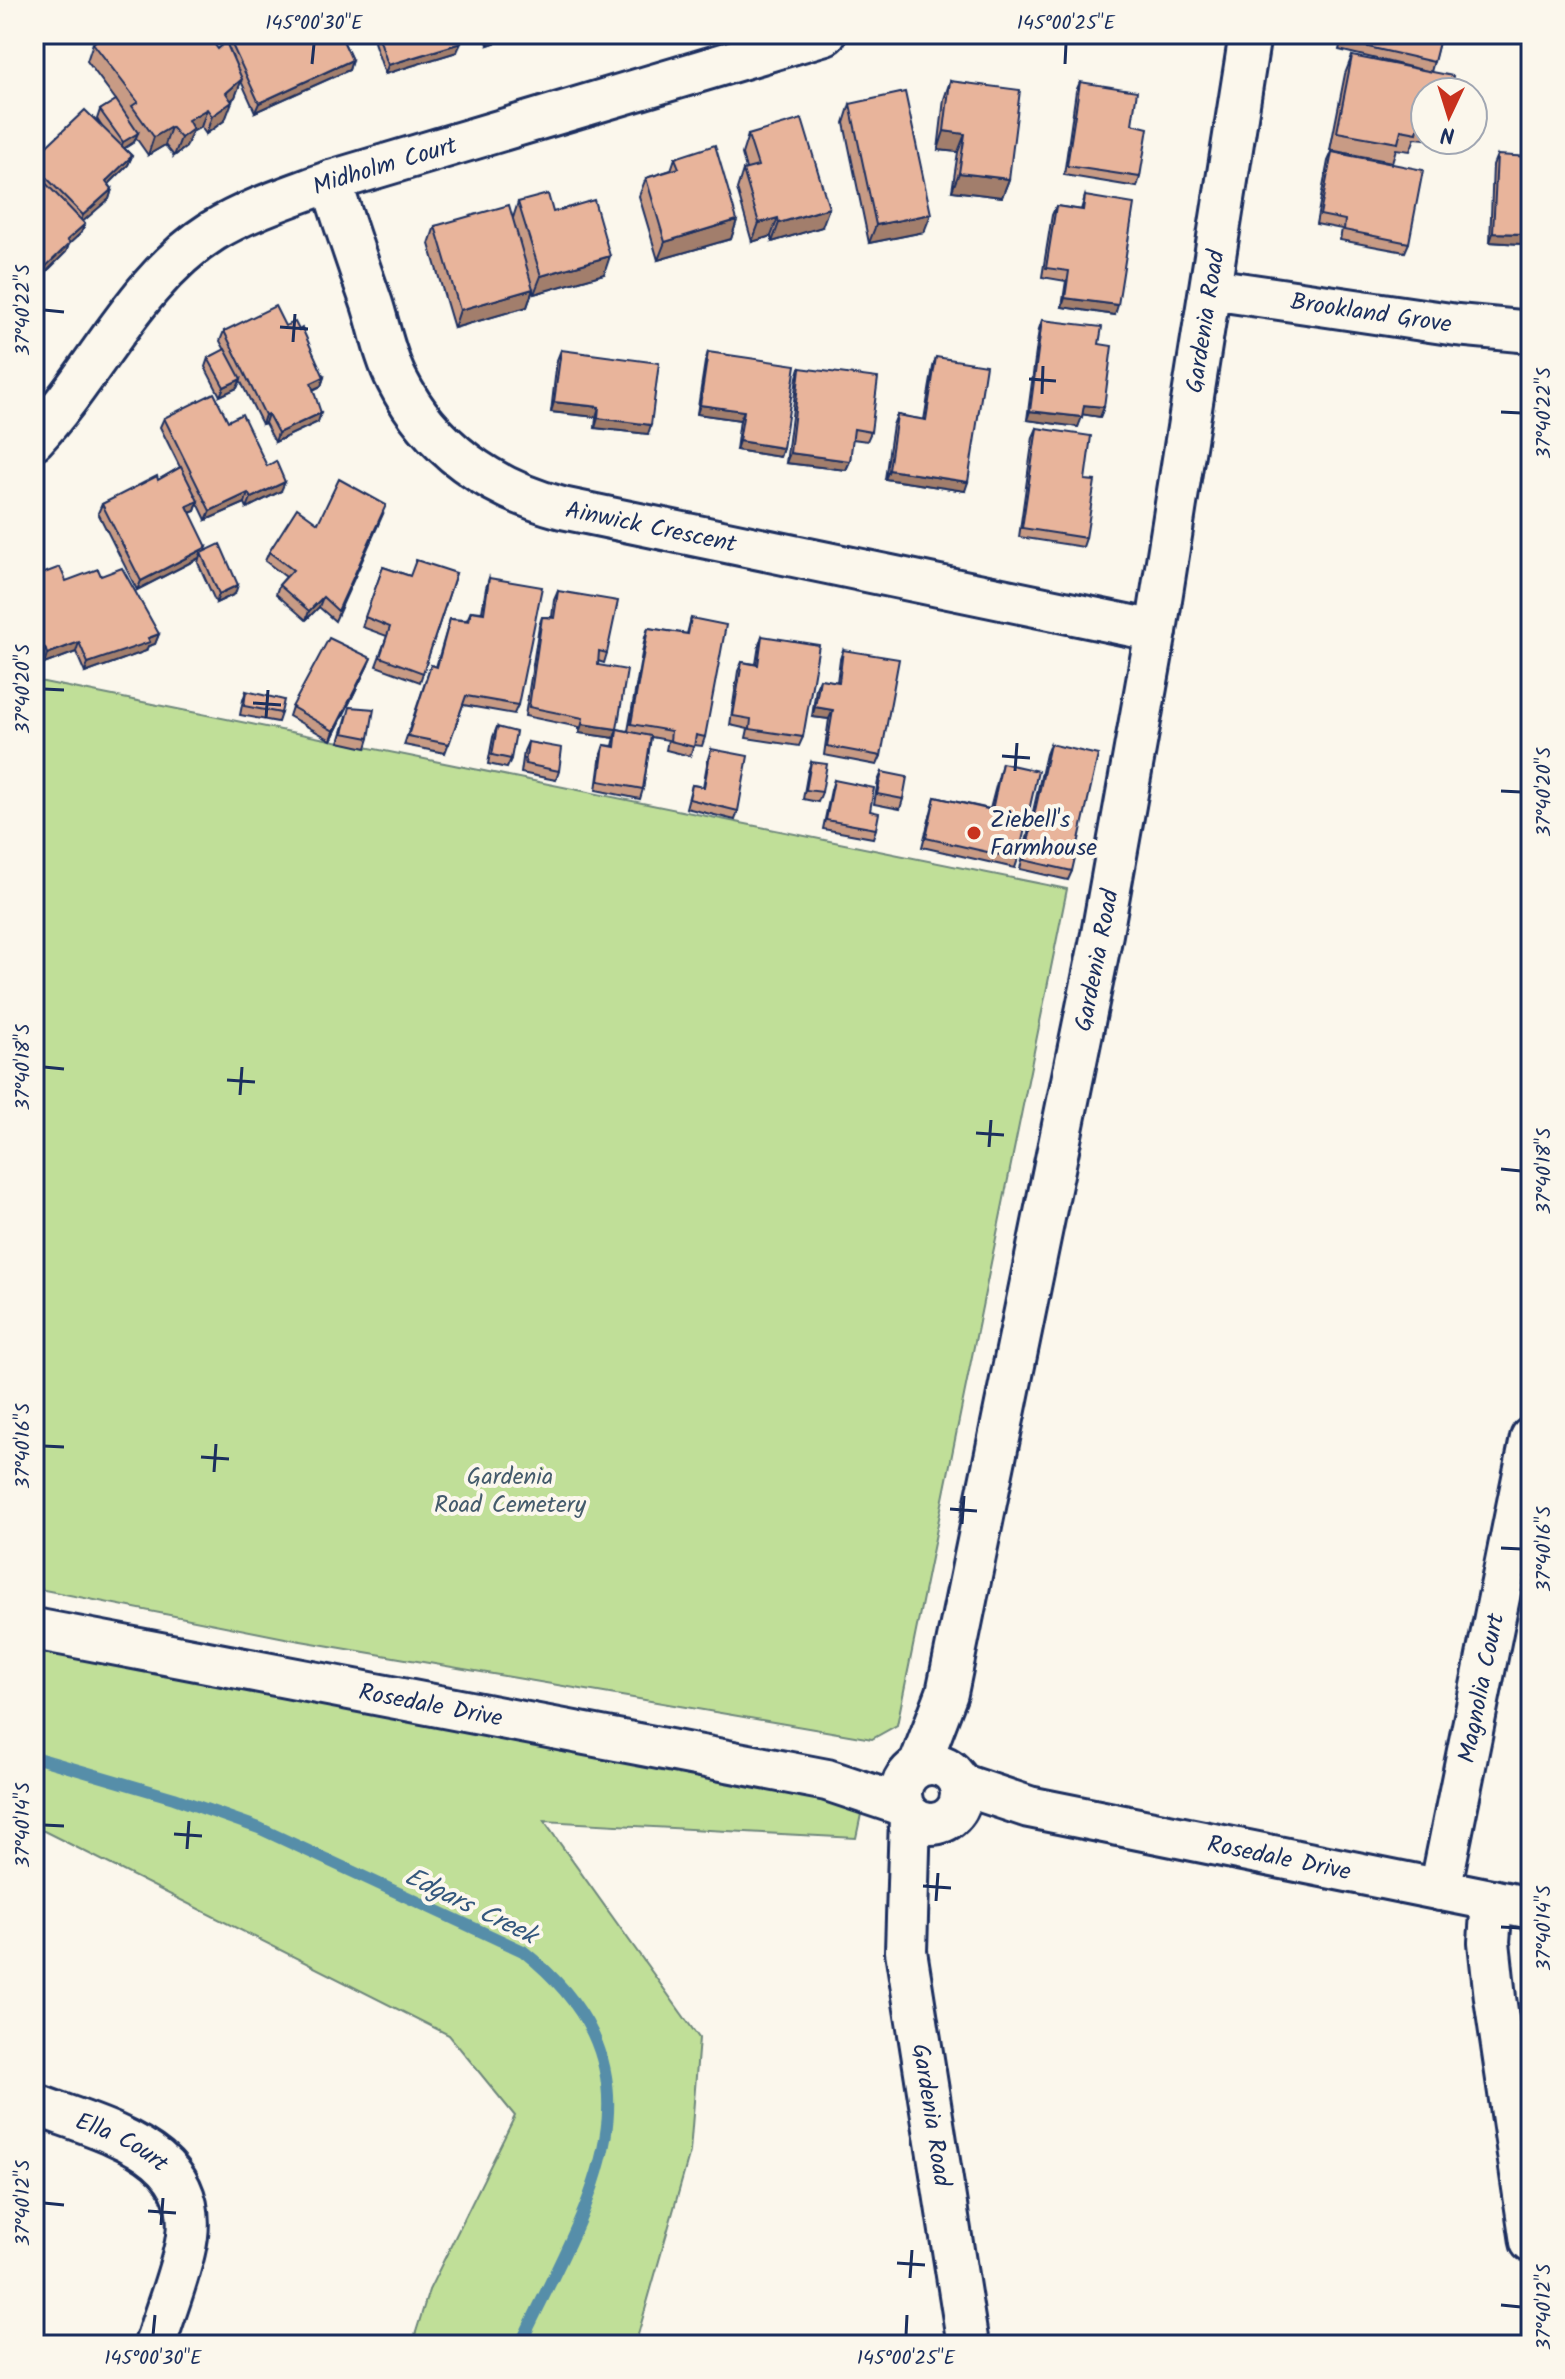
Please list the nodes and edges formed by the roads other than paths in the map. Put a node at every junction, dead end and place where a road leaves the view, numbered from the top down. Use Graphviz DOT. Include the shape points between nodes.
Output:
graph roads {
  1 [pos="825,34"];
  2 [pos="1244,35"];
  3 [pos="331,181"];
  4 [pos="1211,289"];
  5 [pos="1531,332"];
  6 [pos="34,439"];
  7 [pos="1156,631"];
  8 [pos="1531,1438"];
  9 [pos="34,1629"];
  10 [pos="931,1794"];
  11 [pos="1440,1890"];
  12 [pos="1492,1900"];
  13 [pos="1531,1908"];
  14 [pos="34,2104"];
  15 [pos="1531,2242"];
  16 [pos="155,2345"];
  17 [pos="968,2345"];
  1 -- 3 [label="street, Midholm Court"];
  2 -- 4 [label="street, Gardenia Road"];
  3 -- 6 [label="street, Midholm Court" via="251,211 178,259"];
  3 -- 7 [label="street, Ainwick Crescent" via="396,380 453,454 492,481 562,508"];
  4 -- 5 [label="street, Brookland Grove"];
  4 -- 7 [label="street, Gardenia Road"];
  7 -- 10 [label="street, Gardenia Road" via="1102,934 947,1693"];
  8 -- 11 [label="street, Magnolia Court"];
  9 -- 10 [label="street, Rosedale Drive" via="827,1780"];
  10 -- 11 [label="street, Rosedale Drive" via="1029,1807"];
  10 -- 17 [label="street, Gardenia Road" via="910,1884 906,1951"];
  11 -- 12 [label="street, Rosedale Drive"];
  12 -- 13 [label="street, Rosedale Drive"];
  12 -- 15 [label="street" via="1489,1942 1495,1998"];
  14 -- 16 [label="street, Ella Court" via="131,2142 172,2170 184,2195 188,2223 185,2250"];
}
